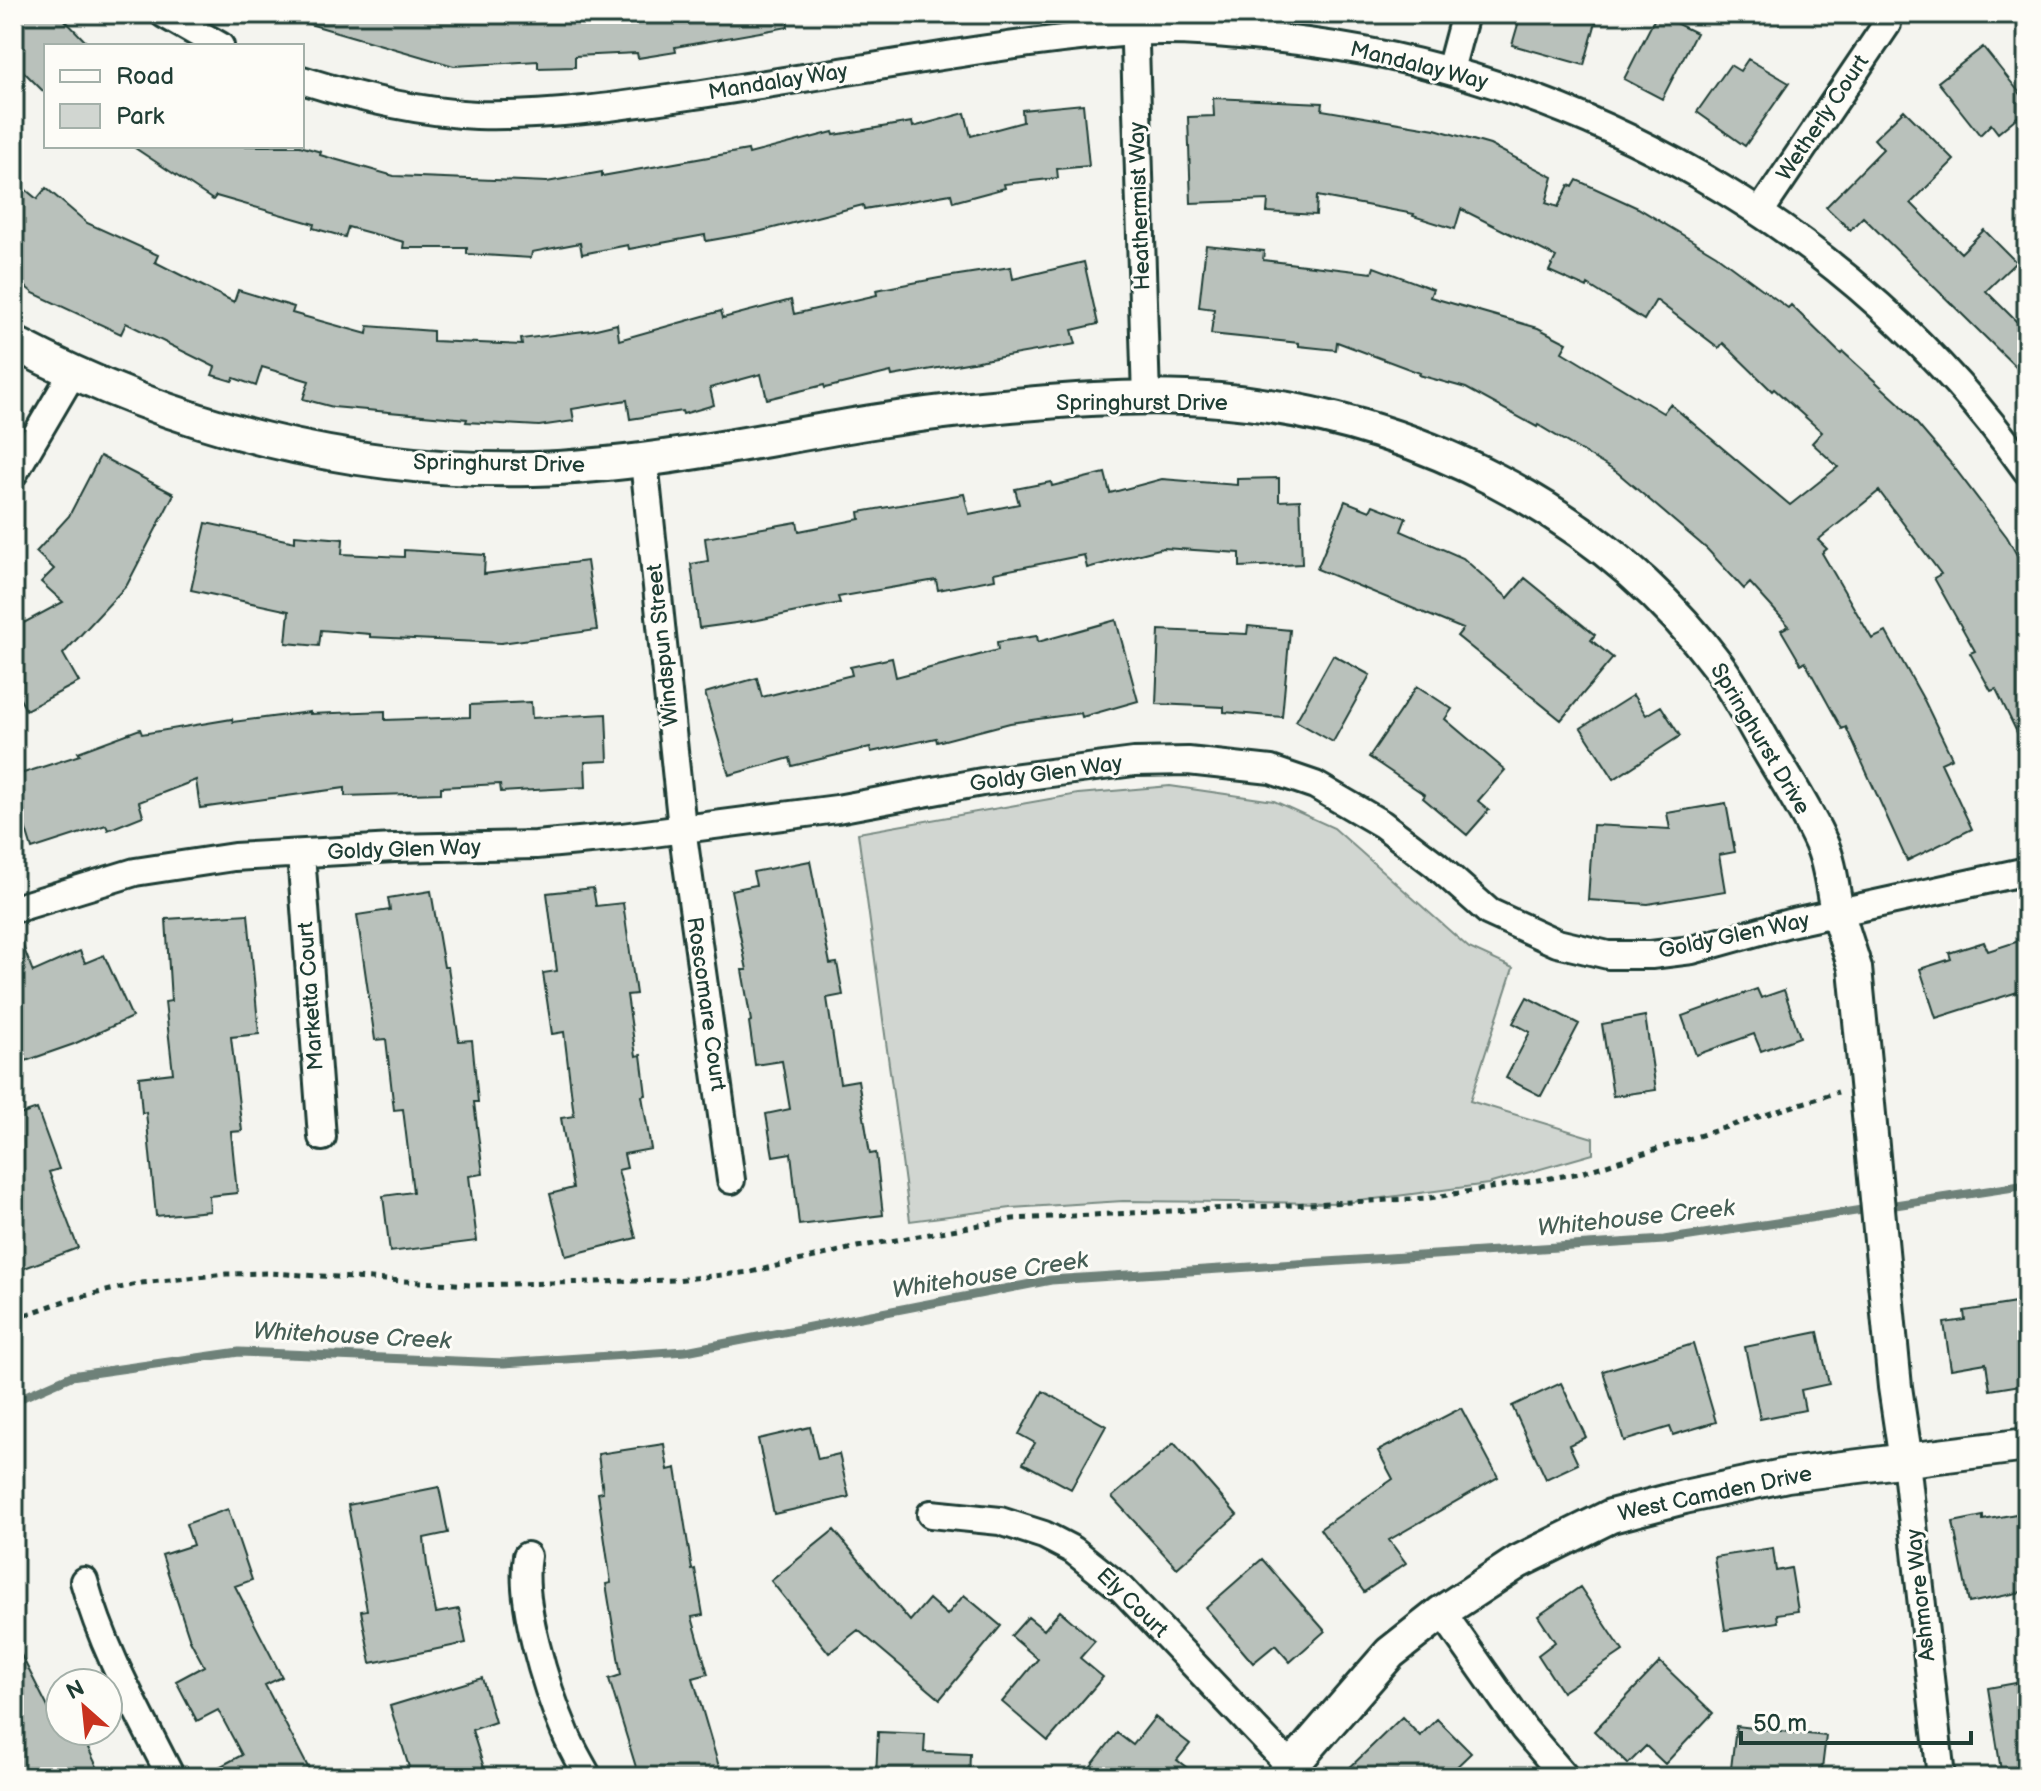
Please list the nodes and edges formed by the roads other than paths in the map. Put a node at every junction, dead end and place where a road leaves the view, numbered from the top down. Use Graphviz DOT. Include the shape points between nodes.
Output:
graph roads {
  1 [pos="164,14"];
  2 [pos="1465,14"];
  3 [pos="1134,23"];
  4 [pos="1887,24"];
  5 [pos="216,44"];
  6 [pos="1450,70"];
  7 [pos="304,81"];
  8 [pos="1760,212"];
  9 [pos="14,343"];
  10 [pos="72,374"];
  11 [pos="1146,398"];
  12 [pos="2023,458"];
  13 [pos="644,461"];
  14 [pos="14,473"];
  15 [pos="682,828"];
  16 [pos="301,854"];
  17 [pos="2027,871"];
  18 [pos="14,909"];
  19 [pos="1838,914"];
  20 [pos="322,1137"];
  21 [pos="731,1180"];
  22 [pos="2027,1445"];
  23 [pos="1906,1461"];
  24 [pos="931,1514"];
  25 [pos="527,1556"];
  26 [pos="84,1581"];
  27 [pos="1442,1612"];
  28 [pos="1286,1772"];
  29 [pos="171,1777"];
  30 [pos="588,1777"];
  31 [pos="1565,1777"];
  32 [pos="1941,1777"];
  1 -- 5 [label="street"];
  2 -- 6 [label="street"];
  3 -- 6 [label="street, Mandalay Way" via="1326,44"];
  3 -- 7 [label="street, Mandalay Way" via="541,115 407,108"];
  3 -- 11 [label="street, Heathermist Way"];
  4 -- 8 [label="street, Wetherly Court"];
  6 -- 8 [label="street, Mandalay Way" via="1593,121"];
  8 -- 12 [label="street, Mandalay Way" via="1885,312"];
  9 -- 10 [label="street, Springhurst Drive"];
  10 -- 13 [label="street, Springhurst Drive" via="230,431 378,460 528,469"];
  10 -- 14 [label="street"];
  11 -- 13 [label="street, Springhurst Drive" via="970,409"];
  11 -- 19 [label="street, Springhurst Drive" via="1288,408 1360,425 1463,463 1560,518 1661,602 1719,668 1824,848"];
  13 -- 15 [label="street, Windspun Street"];
  15 -- 16 [label="street, Goldy Glen Way" via="536,845"];
  15 -- 19 [label="street, Goldy Glen Way" via="837,809 982,782 1134,762 1188,761 1271,770 1315,785 1382,824 1489,912 1557,943 1608,955 1651,955"];
  15 -- 21 [label="street, Roscomare Court"];
  16 -- 18 [label="street, Goldy Glen Way" via="234,857 135,872"];
  16 -- 20 [label="street, Marketta Court"];
  17 -- 19 [label="street, Goldy Glen Way"];
  19 -- 23 [label="street, Springhurst Drive" via="1855,968"];
  22 -- 23 [label="street, West Camden Drive"];
  23 -- 27 [label="street, West Camden Drive" via="1787,1475 1611,1516 1518,1562"];
  23 -- 32 [label="street, Ashmore Way"];
  24 -- 28 [label="street, Ely Court" via="1000,1521 1073,1550 1122,1589"];
  25 -- 30 [label="street" via="524,1576 544,1671 565,1733"];
  26 -- 29 [label="street" via="106,1645"];
  27 -- 28 [label="street, West Camden Drive" via="1390,1653"];
  27 -- 31 [label="street" via="1524,1729"];
}
